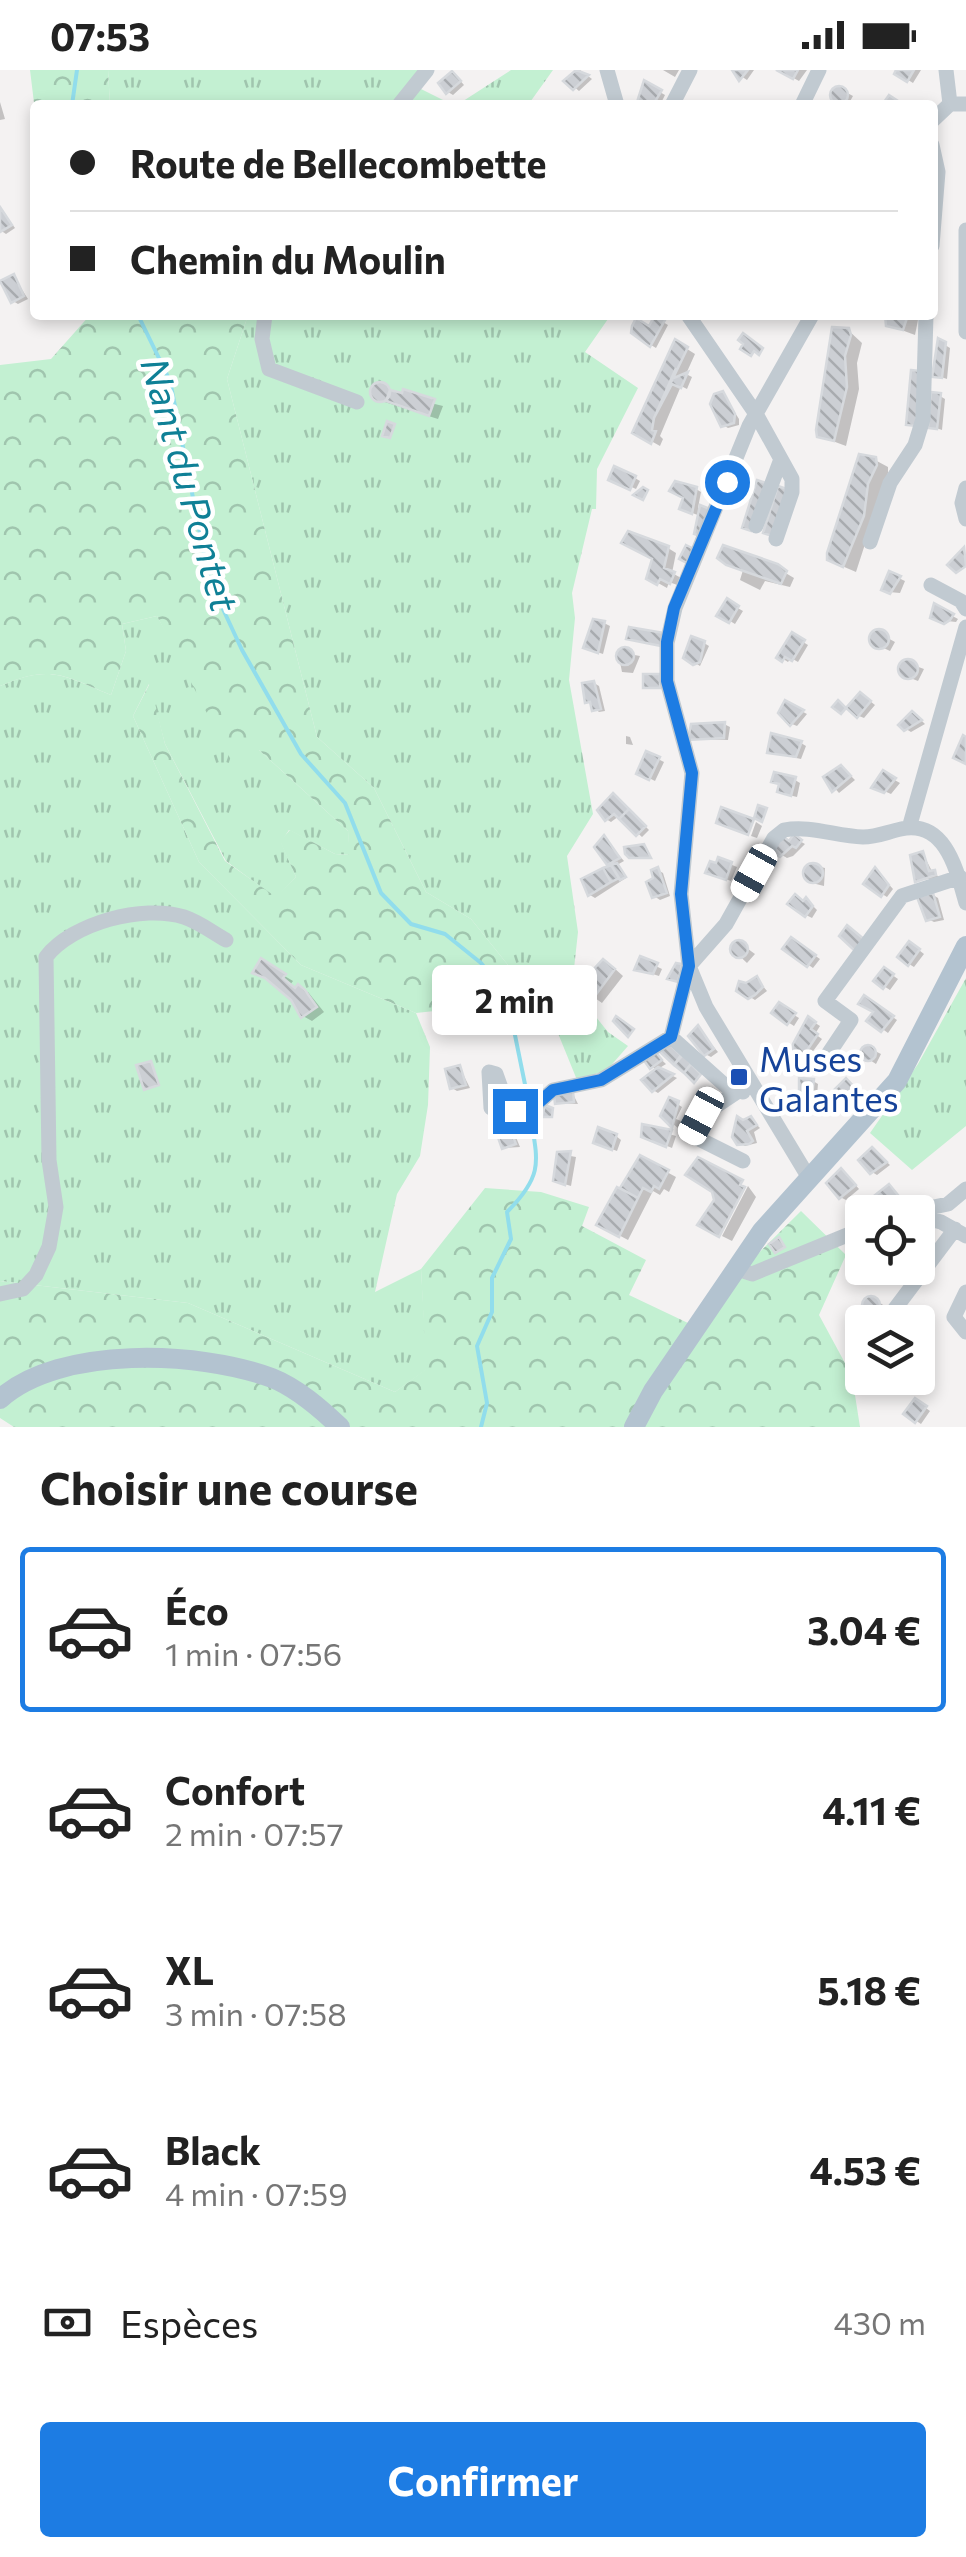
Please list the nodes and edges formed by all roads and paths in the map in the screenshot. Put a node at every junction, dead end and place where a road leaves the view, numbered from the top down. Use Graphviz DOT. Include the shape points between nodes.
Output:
graph roads {
  1 [pos="427,70"];
  2 [pos="607,70"];
  3 [pos="690,70"];
  4 [pos="819,70"];
  5 [pos="946,70"];
  6 [pos="402,100"];
  7 [pos="616,100"];
  8 [pos="675,100"];
  9 [pos="804,100"];
  10 [pos="958,104"];
  11 [pos="966,230"];
  12 [pos="264,320"];
  13 [pos="692,320"];
  14 [pos="809,320"];
  15 [pos="926,320"];
  16 [pos="966,332"];
  17 [pos="357,402"];
  18 [pos="756,414"];
  19 [pos="781,459"];
  20 [pos="966,488"];
  21 [pos="966,519"];
  22 [pos="756,526"];
  23 [pos="776,540"];
  24 [pos="870,542"];
  25 [pos="931,585"];
  26 [pos="966,609"];
  27 [pos="966,626"];
  28 [pos="909,828"];
  29 [pos="963,880"];
  30 [pos="966,903"];
  31 [pos="226,940"];
  32 [pos="966,946"];
  33 [pos="966,962"];
  34 [pos="689,966"];
  35 [pos="937,1000"];
  36 [pos="671,1037"];
  37 [pos="827,1056"];
  38 [pos="757,1091"];
  39 [pos="736,1092"];
  40 [pos="492,1108"];
  41 [pos="744,1161"];
  42 [pos="809,1178"];
  43 [pos="966,1189"];
  44 [pos="935,1207"];
  45 [pos="935,1223"];
  46 [pos="961,1233"];
  47 [pos="845,1236"];
  48 [pos="737,1269"];
  49 [pos="966,1292"];
  50 [pos="0,1294"];
  51 [pos="900,1305"];
  52 [pos="966,1332"];
  53 [pos="0,1399"];
  54 [pos="340,1427"];
  55 [pos="634,1427"];
  1 -- 6 [label="street"];
  2 -- 7 [label="street"];
  3 -- 8 [label="street"];
  4 -- 9 [label="street"];
  5 -- 10 [label="street"];
  11 -- 16 [label="street"];
  12 -- 17 [label="street" via="268,369"];
  13 -- 18 [label="street"];
  14 -- 18 [label="street"];
  15 -- 24 [label="street" via="923,419"];
  18 -- 19 [label="street"];
  18 -- 34 [label="street" via="674,608 667,642 667,681 692,773 681,894"];
  19 -- 22 [label="street"];
  19 -- 23 [label="street" via="792,492"];
  20 -- 21 [label="street"];
  25 -- 26 [label="street"];
  27 -- 28 [label="street"];
  28 -- 29 [label="street" via="935,836"];
  28 -- 34 [label="street" via="862,837 784,830 726,924"];
  29 -- 30 [label="street"];
  29 -- 37 [label="street" via="902,896 825,1000 852,1020"];
  31 -- 50 [label="street" via="182,916 156,914 79,929 46,957 49,1160 56,1207 36,1275 23,1288"];
  32 -- 35 [label="main road"];
  33 -- 35 [label="main road"];
  34 -- 36 [label="street"];
  34 -- 38 [label="street" via="706,1008"];
  35 -- 42 [label="main road" via="898,1081"];
  36 -- 39 [label="street"];
  36 -- 40 [label="street" via="601,1080 553,1090 530,1107 510,1108 491,1071"];
  38 -- 39 [label="street"];
  38 -- 42 [label="street"];
  39 -- 41 [label="street" via="701,1116 691,1135"];
  42 -- 48 [label="main road"];
  43 -- 44 [label="street"];
  45 -- 46 [label="street"];
  46 -- 51 [label="street"];
  47 -- 48 [label="street" via="752,1274"];
  48 -- 55 [label="main road"];
  49 -- 52 [label="street" via="954,1317"];
  53 -- 54 [label="main road" via="57,1368 188,1358 273,1379"];
}
